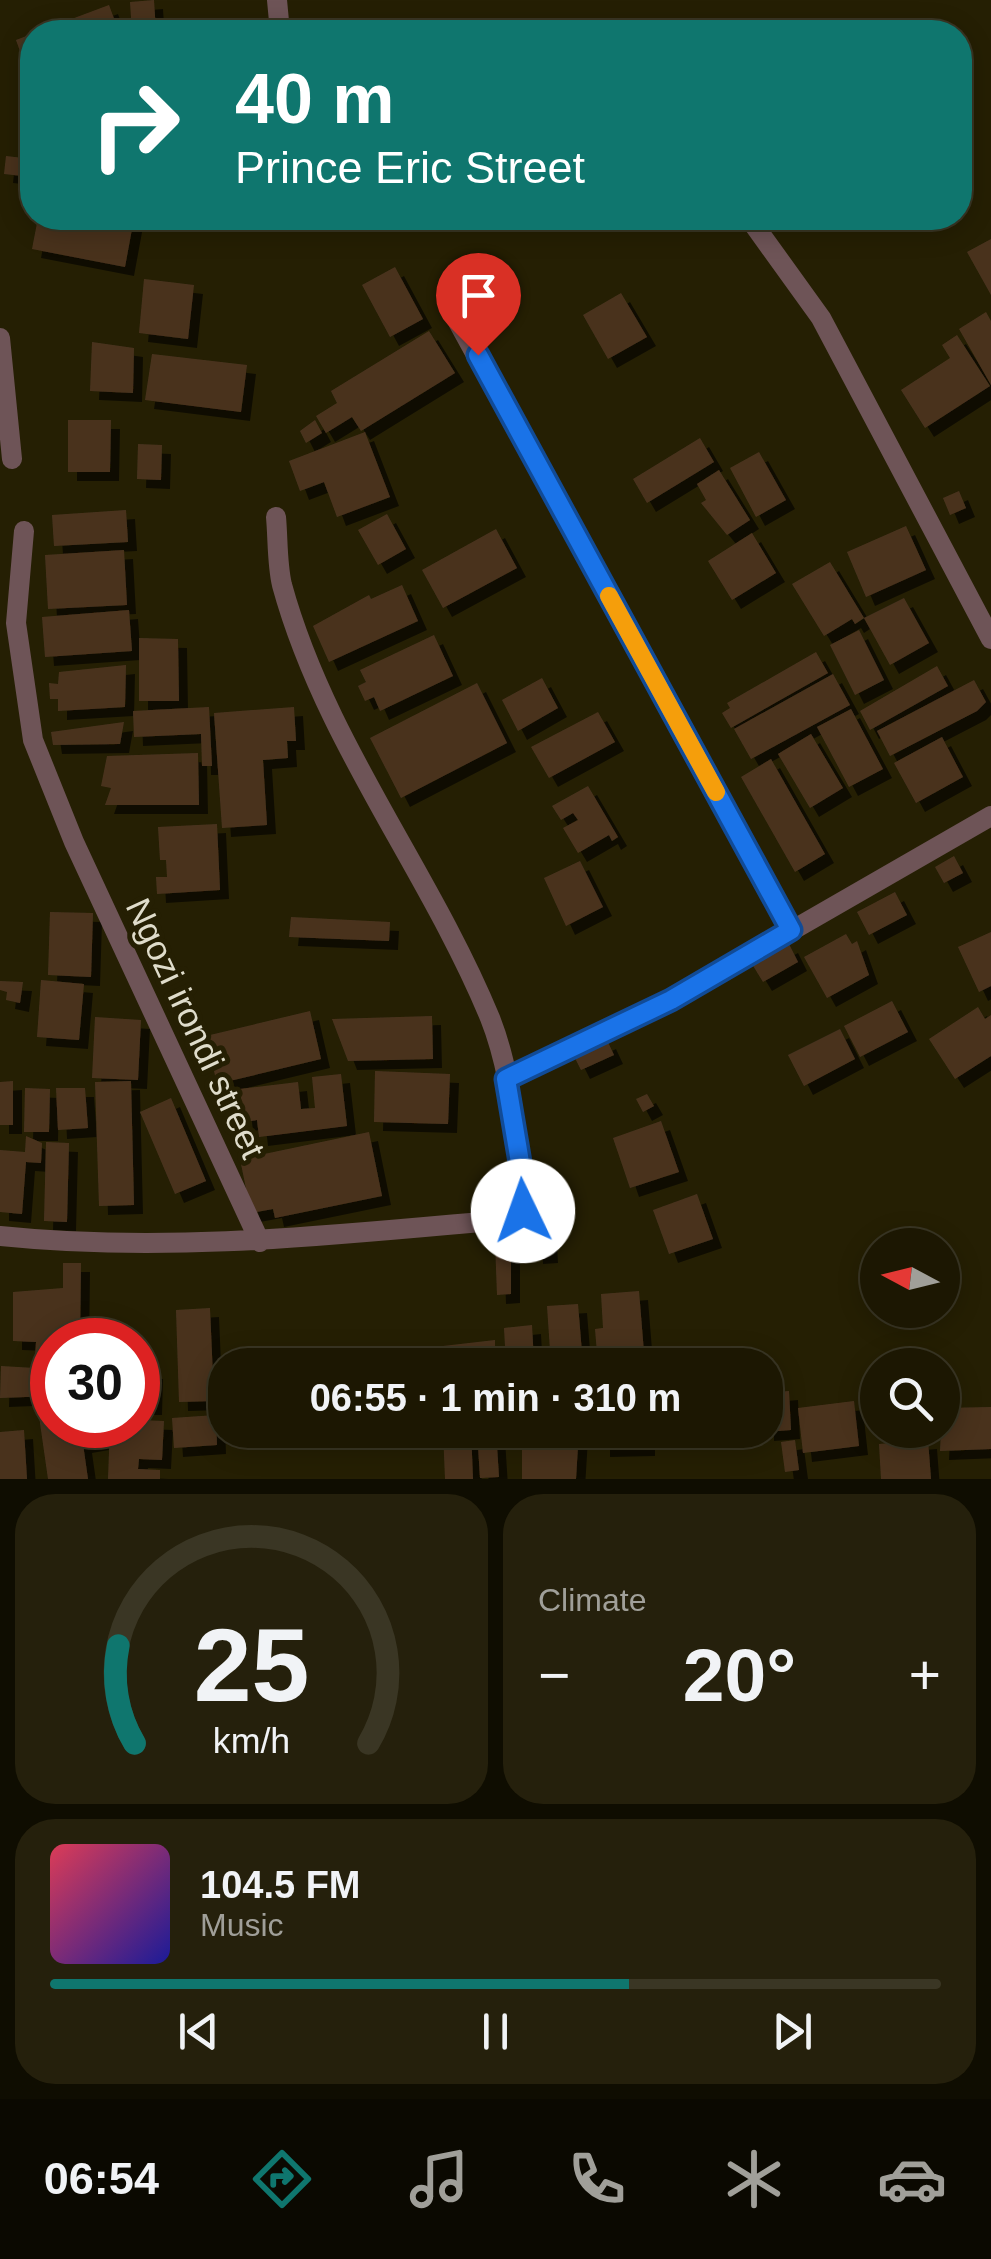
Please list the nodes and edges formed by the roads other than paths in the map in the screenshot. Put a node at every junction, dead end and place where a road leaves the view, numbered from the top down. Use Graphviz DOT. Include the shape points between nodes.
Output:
graph roads {
  1 [pos="759,230"];
  2 [pos="458,322"];
  3 [pos="0,338"];
  4 [pos="12,459"];
  5 [pos="276,517"];
  6 [pos="24,531"];
  7 [pos="991,639"];
  8 [pos="991,816"];
  9 [pos="791,930"];
  10 [pos="506,1079"];
  11 [pos="0,1236"];
  12 [pos="260,1242"];
  1 -- 7 [label="street" via="821,318"];
  2 -- 9 [label="street"];
  3 -- 4 [label="street"];
  5 -- 10 [label="street" via="282,583 343,742 464,962 491,1022"];
  6 -- 12 [label="street, Ngozi irondi street" via="16,624 33,740"];
  8 -- 9 [label="street"];
  9 -- 10 [label="street" via="671,1000"];
  10 -- 12 [label="street" via="526,1198 514,1219"];
  11 -- 12 [label="street" via="86,1246"];
}
